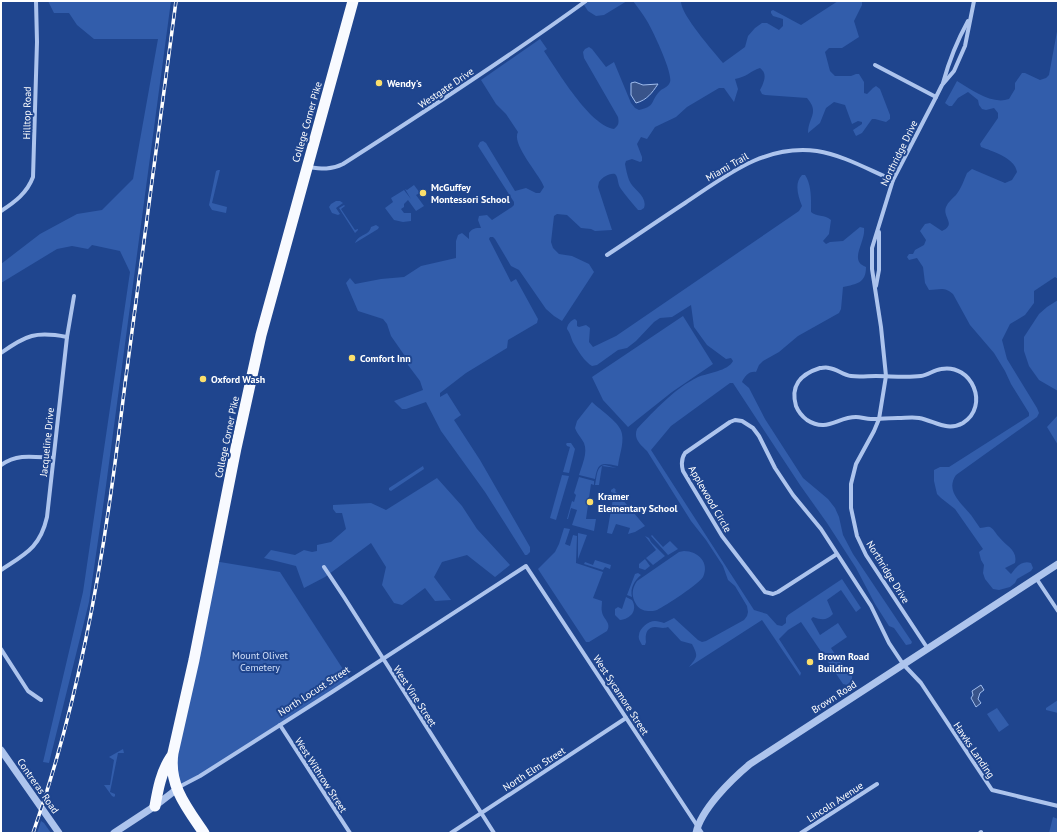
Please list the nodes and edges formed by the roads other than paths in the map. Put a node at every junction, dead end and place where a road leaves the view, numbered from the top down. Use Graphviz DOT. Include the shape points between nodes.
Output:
graph roads {
  1 [pos="36,1"];
  2 [pos="354,1"];
  3 [pos="586,1"];
  4 [pos="974,1"];
  5 [pos="970,17"];
  6 [pos="875,65"];
  7 [pos="942,85"];
  8 [pos="936,97"];
  9 [pos="307,167"];
  10 [pos="893,180"];
  11 [pos="1,211"];
  12 [pos="879,230"];
  13 [pos="607,255"];
  14 [pos="875,289"];
  15 [pos="74,296"];
  16 [pos="67,337"];
  17 [pos="1,353"];
  18 [pos="886,376"];
  19 [pos="879,419"];
  20 [pos="54,458"];
  21 [pos="1,464"];
  22 [pos="836,554"];
  23 [pos="1058,564"];
  24 [pos="526,566"];
  25 [pos="324,567"];
  26 [pos="1,570"];
  27 [pos="1036,578"];
  28 [pos="1058,611"];
  29 [pos="1,649"];
  30 [pos="928,649"];
  31 [pos="382,659"];
  32 [pos="903,664"];
  33 [pos="41,700"];
  34 [pos="626,718"];
  35 [pos="280,725"];
  36 [pos="1,750"];
  37 [pos="173,753"];
  38 [pos="877,784"];
  39 [pos="177,789"];
  40 [pos="155,806"];
  41 [pos="1058,806"];
  42 [pos="481,813"];
  43 [pos="697,830"];
  44 [pos="59,833"];
  45 [pos="114,833"];
  46 [pos="204,833"];
  47 [pos="350,833"];
  48 [pos="450,833"];
  49 [pos="494,833"];
  50 [pos="702,833"];
  51 [pos="801,833"];
  1 -- 11 [label="street, Hilltop Road" via="33,177 23,195"];
  2 -- 9 [label="highway, College Corner Pike"];
  3 -- 9 [label="street, Westgate Drive" via="517,51 343,164 332,169"];
  4 -- 5 [label="street, Northridge Drive"];
  5 -- 7 [label="street, Northridge Drive" via="949,61"];
  5 -- 7 [label="street, Northridge Drive" via="965,46 954,71"];
  6 -- 8 [label="street"];
  7 -- 8 [label="street, Northridge Drive"];
  8 -- 10 [label="street, Northridge Drive"];
  9 -- 37 [label="highway, College Corner Pike" via="261,335"];
  10 -- 12 [label="street, Northridge Drive"];
  10 -- 13 [label="street, Miami Trail" via="852,162 818,151 779,152 745,164"];
  12 -- 14 [label="street, Northridge Drive" via="879,270"];
  12 -- 14 [label="street, Northridge Drive" via="872,248"];
  14 -- 18 [label="street, Northridge Drive"];
  15 -- 16 [label="street, Jacqueline Drive"];
  16 -- 17 [label="street" via="33,335 17,341"];
  16 -- 20 [label="street, Jacqueline Drive"];
  18 -- 19 [label="street, Northridge Drive"];
  18 -- 19 [label="street" via="851,376 829,368 820,368 800,379 795,388 797,408 804,418 816,425 824,426 856,417"];
  18 -- 19 [label="street" via="920,376 949,368 967,376 977,396 975,406 964,422 956,426 947,427 917,418"];
  19 -- 30 [label="street, Northridge Drive" via="856,464 851,484 851,508 857,536 866,555"];
  20 -- 21 [label="street" via="28,455"];
  20 -- 26 [label="street, Jacqueline Drive" via="47,517 40,539 32,548"];
  22 -- 22 [label="street, Applewood Circle" via="821,529 793,495 775,468 759,436 748,423 735,420 730,422 682,457 683,471 722,536 765,592 778,592"];
  22 -- 32 [label="street, Applewood Circle" via="871,606 889,643"];
  23 -- 27 [label="street, Brown Road"];
  24 -- 31 [label="street, North Locust Street"];
  24 -- 34 [label="street, West Sycamore Street"];
  25 -- 31 [label="street, West Vine Street"];
  27 -- 28 [label="street"];
  27 -- 30 [label="street, Brown Road"];
  29 -- 33 [label="street" via="28,691"];
  30 -- 32 [label="street, Brown Road"];
  31 -- 35 [label="street, North Locust Street"];
  31 -- 42 [label="street, West Vine Street"];
  32 -- 41 [label="street, Hawks Landing" via="921,683 992,790"];
  32 -- 43 [label="street, Brown Road" via="741,772 714,801"];
  34 -- 42 [label="street, North Elm Street"];
  34 -- 43 [label="street, West Sycamore Street"];
  35 -- 39 [label="street, North Locust Street"];
  35 -- 47 [label="street, West Withrow Street"];
  36 -- 44 [label="street, Contreras Road"];
  37 -- 39 [label="highway, College Corner Pike" via="172,773"];
  37 -- 40 [label="highway" via="160,780"];
  38 -- 51 [label="street, Lincoln Avenue"];
  39 -- 40 [label="street, North Locust Street"];
  39 -- 46 [label="highway, College Corner Pike"];
  40 -- 45 [label="street, North Locust Street"];
  42 -- 48 [label="street, North Elm Street"];
  42 -- 49 [label="street, West Vine Street"];
  43 -- 50 [label="street, West Sycamore Street"];
}
